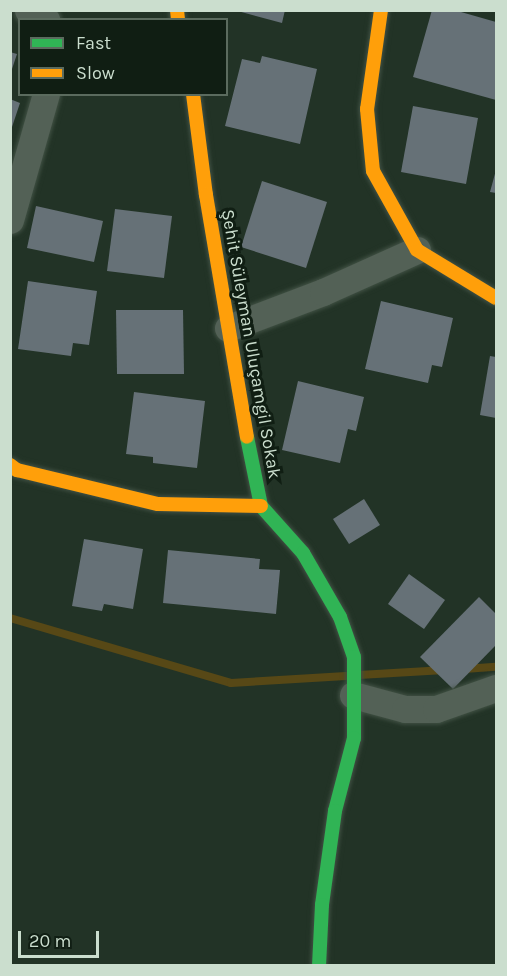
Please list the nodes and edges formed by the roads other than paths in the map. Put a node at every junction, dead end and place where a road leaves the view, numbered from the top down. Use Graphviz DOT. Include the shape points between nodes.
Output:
graph roads {
  1 [pos="28,10"];
  2 [pos="381,10"];
  3 [pos="42,18"];
  4 [pos="45,96"];
  5 [pos="193,96"];
  6 [pos="10,220"];
  7 [pos="417,250"];
  8 [pos="496,298"];
  9 [pos="228,328"];
  10 [pos="10,465"];
  11 [pos="261,506"];
  12 [pos="496,688"];
  13 [pos="353,695"];
  14 [pos="319,966"];
  1 -- 3 [label="street"];
  2 -- 7 [label="street" via="368,109 373,171"];
  4 -- 6 [label="street"];
  5 -- 9 [label="street, Şehit Süleyman Uluçamgil Sokak"];
  7 -- 8 [label="street"];
  7 -- 9 [label="street"];
  9 -- 11 [label="street, Şehit Süleyman Uluçamgil Sokak"];
  10 -- 11 [label="street" via="17,470 158,504"];
  11 -- 13 [label="street, Şehit Süleyman Uluçamgil Sokak" via="303,553 340,617 354,657"];
  12 -- 13 [label="street" via="436,709 405,709"];
  13 -- 14 [label="street, Şehit Süleyman Uluçamgil Sokak" via="354,738 335,811 322,905"];
}
